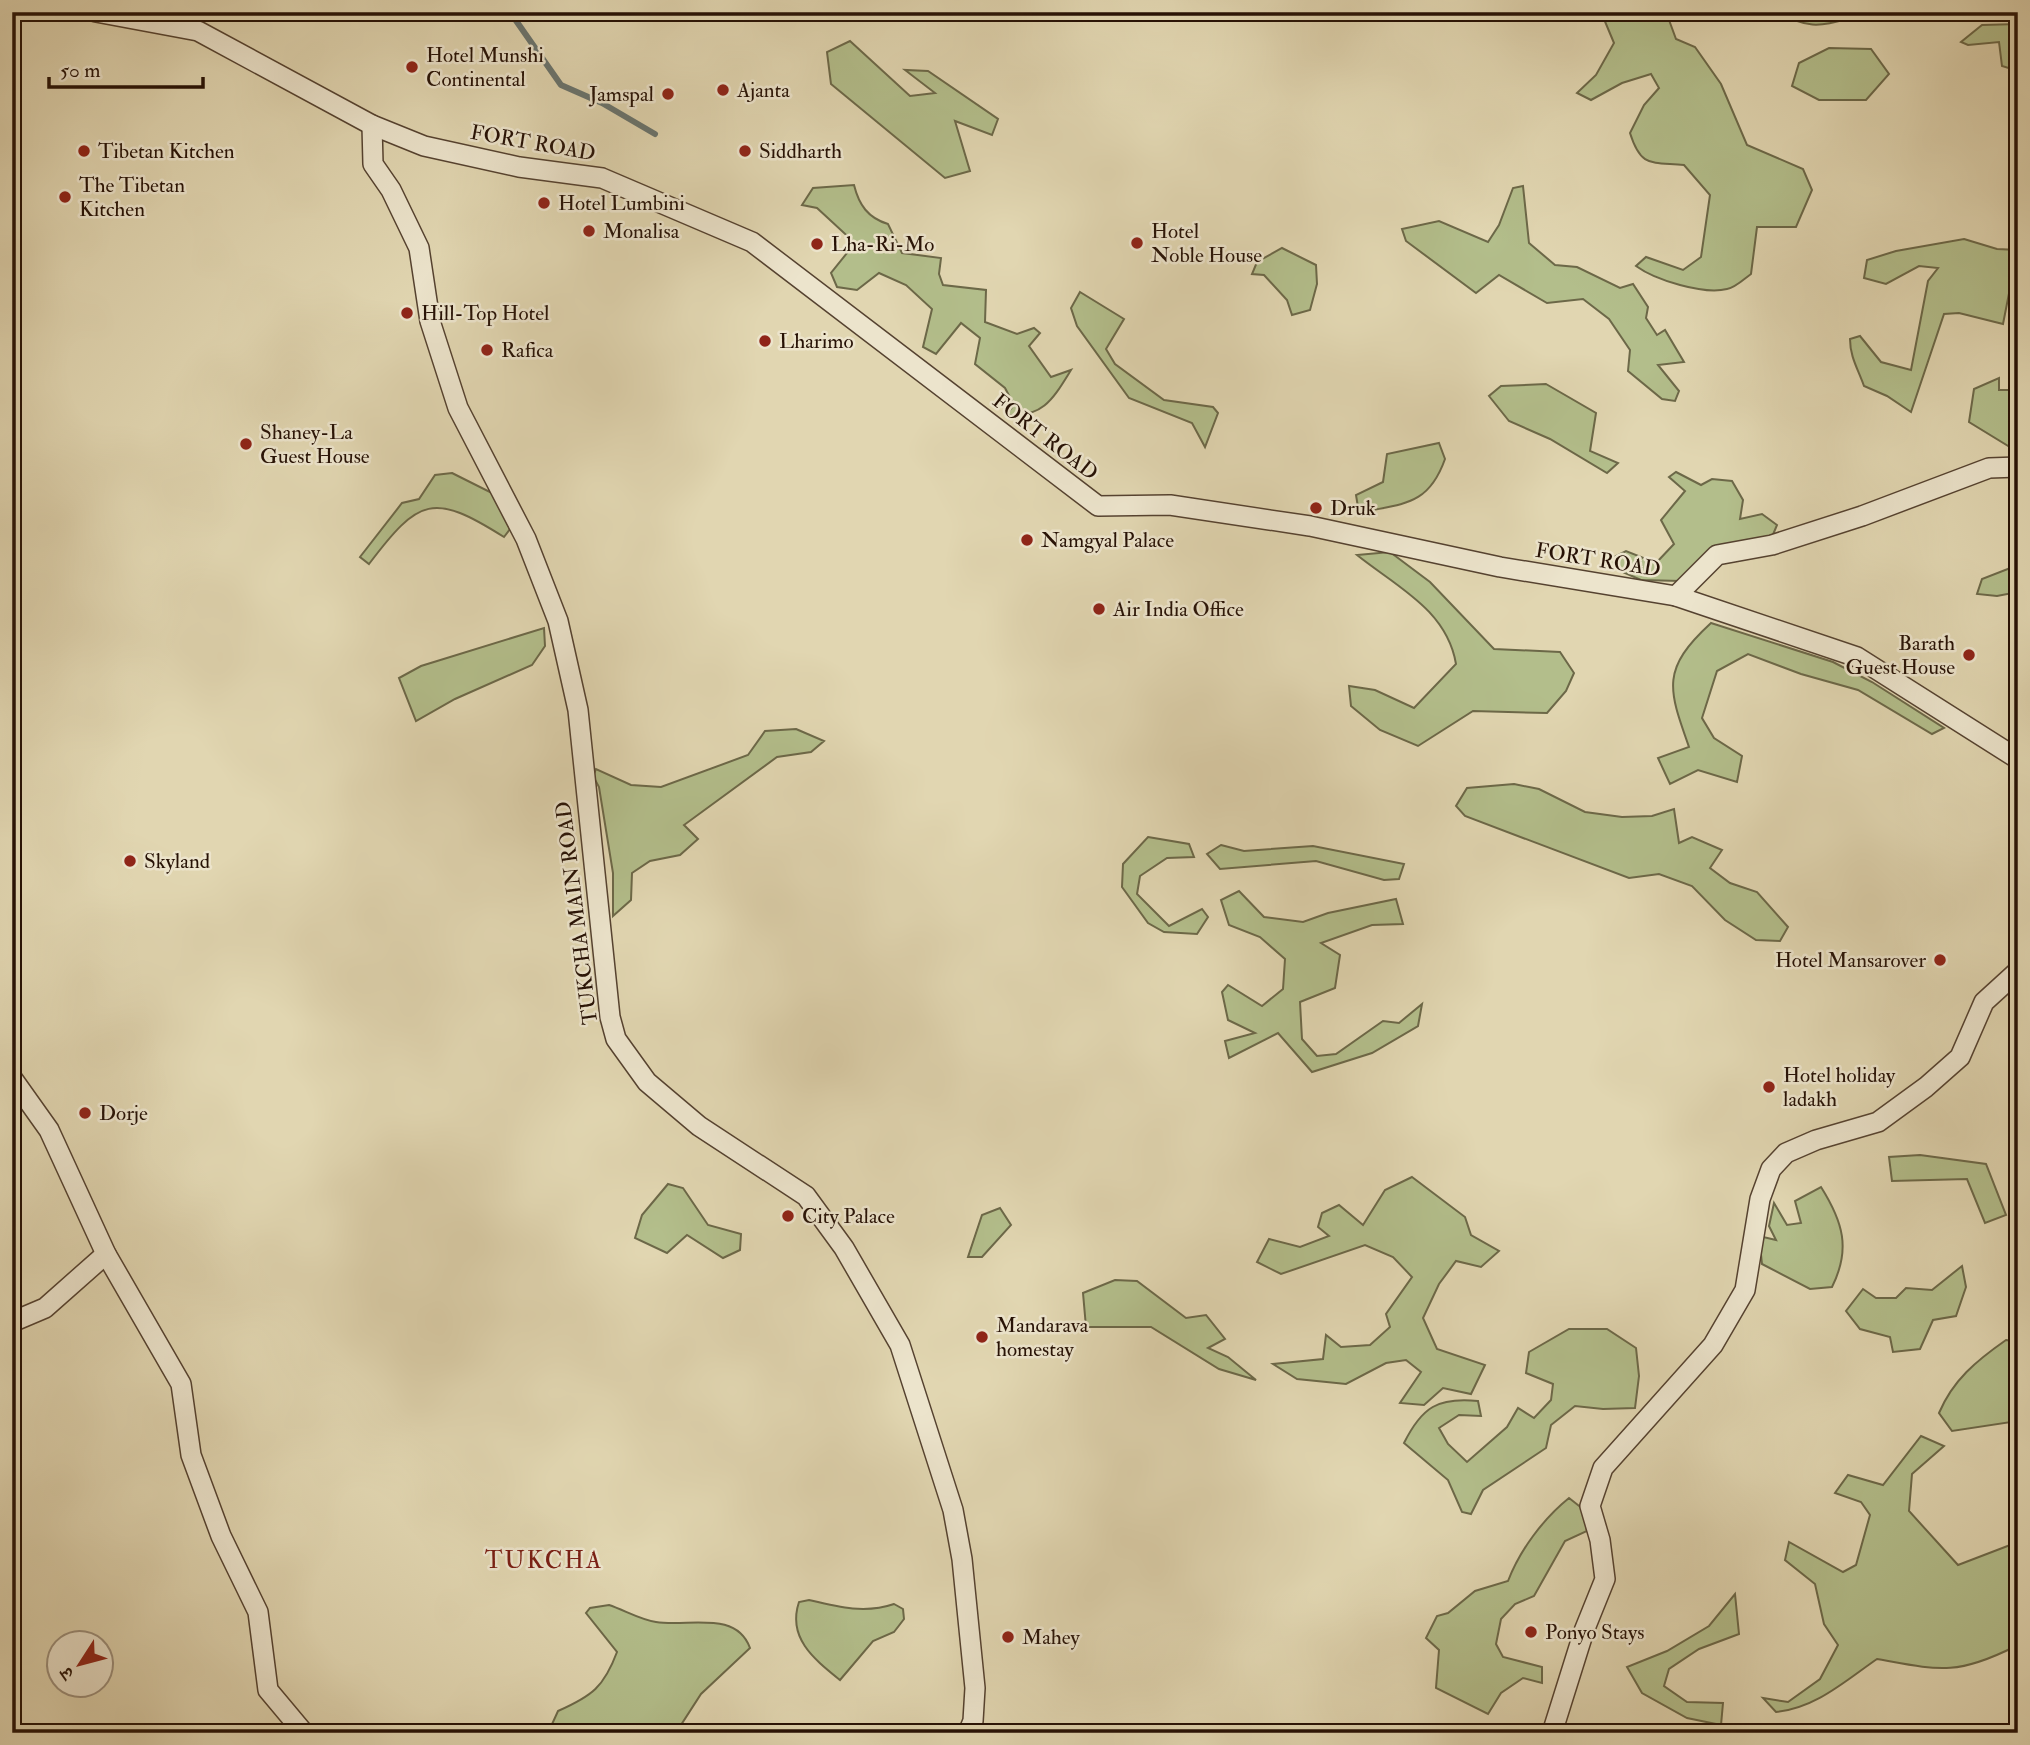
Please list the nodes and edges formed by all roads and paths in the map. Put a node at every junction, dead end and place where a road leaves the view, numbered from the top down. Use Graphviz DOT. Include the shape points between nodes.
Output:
graph roads {
  1 [pos="96,12"];
  2 [pos="372,125"];
  3 [pos="2018,467"];
  4 [pos="1676,596"];
  5 [pos="2018,759"];
  6 [pos="2018,971"];
  7 [pos="12,1079"];
  8 [pos="106,1254"];
  9 [pos="12,1322"];
  10 [pos="304,1733"];
  11 [pos="968,1733"];
  12 [pos="1552,1733"];
  1 -- 2 [label="street, FORT ROAD" via="198,31"];
  2 -- 4 [label="street, FORT ROAD" via="424,146 519,167 601,178 752,242 1098,506 1170,505 1310,526 1500,567"];
  2 -- 11 [label="street, TUKCHA MAIN ROAD" via="373,164 419,248 430,321 458,408 526,539 558,621 578,710 616,1040 647,1082 699,1126 806,1196 844,1248 900,1345 953,1510 962,1559 975,1688"];
  3 -- 4 [label="street" via="1989,468 1772,545 1717,555"];
  4 -- 5 [label="street, FORT ROAD" via="1857,657"];
  6 -- 12 [label="street" via="1984,1002 1960,1057 1926,1087 1878,1122 1786,1153 1771,1169 1759,1199 1745,1290 1713,1345 1603,1468 1590,1506 1601,1540 1605,1579"];
  7 -- 8 [label="street" via="49,1130"];
  8 -- 9 [label="street" via="45,1308"];
  8 -- 10 [label="street" via="181,1384 191,1455 221,1536 258,1612 268,1690"];
}
